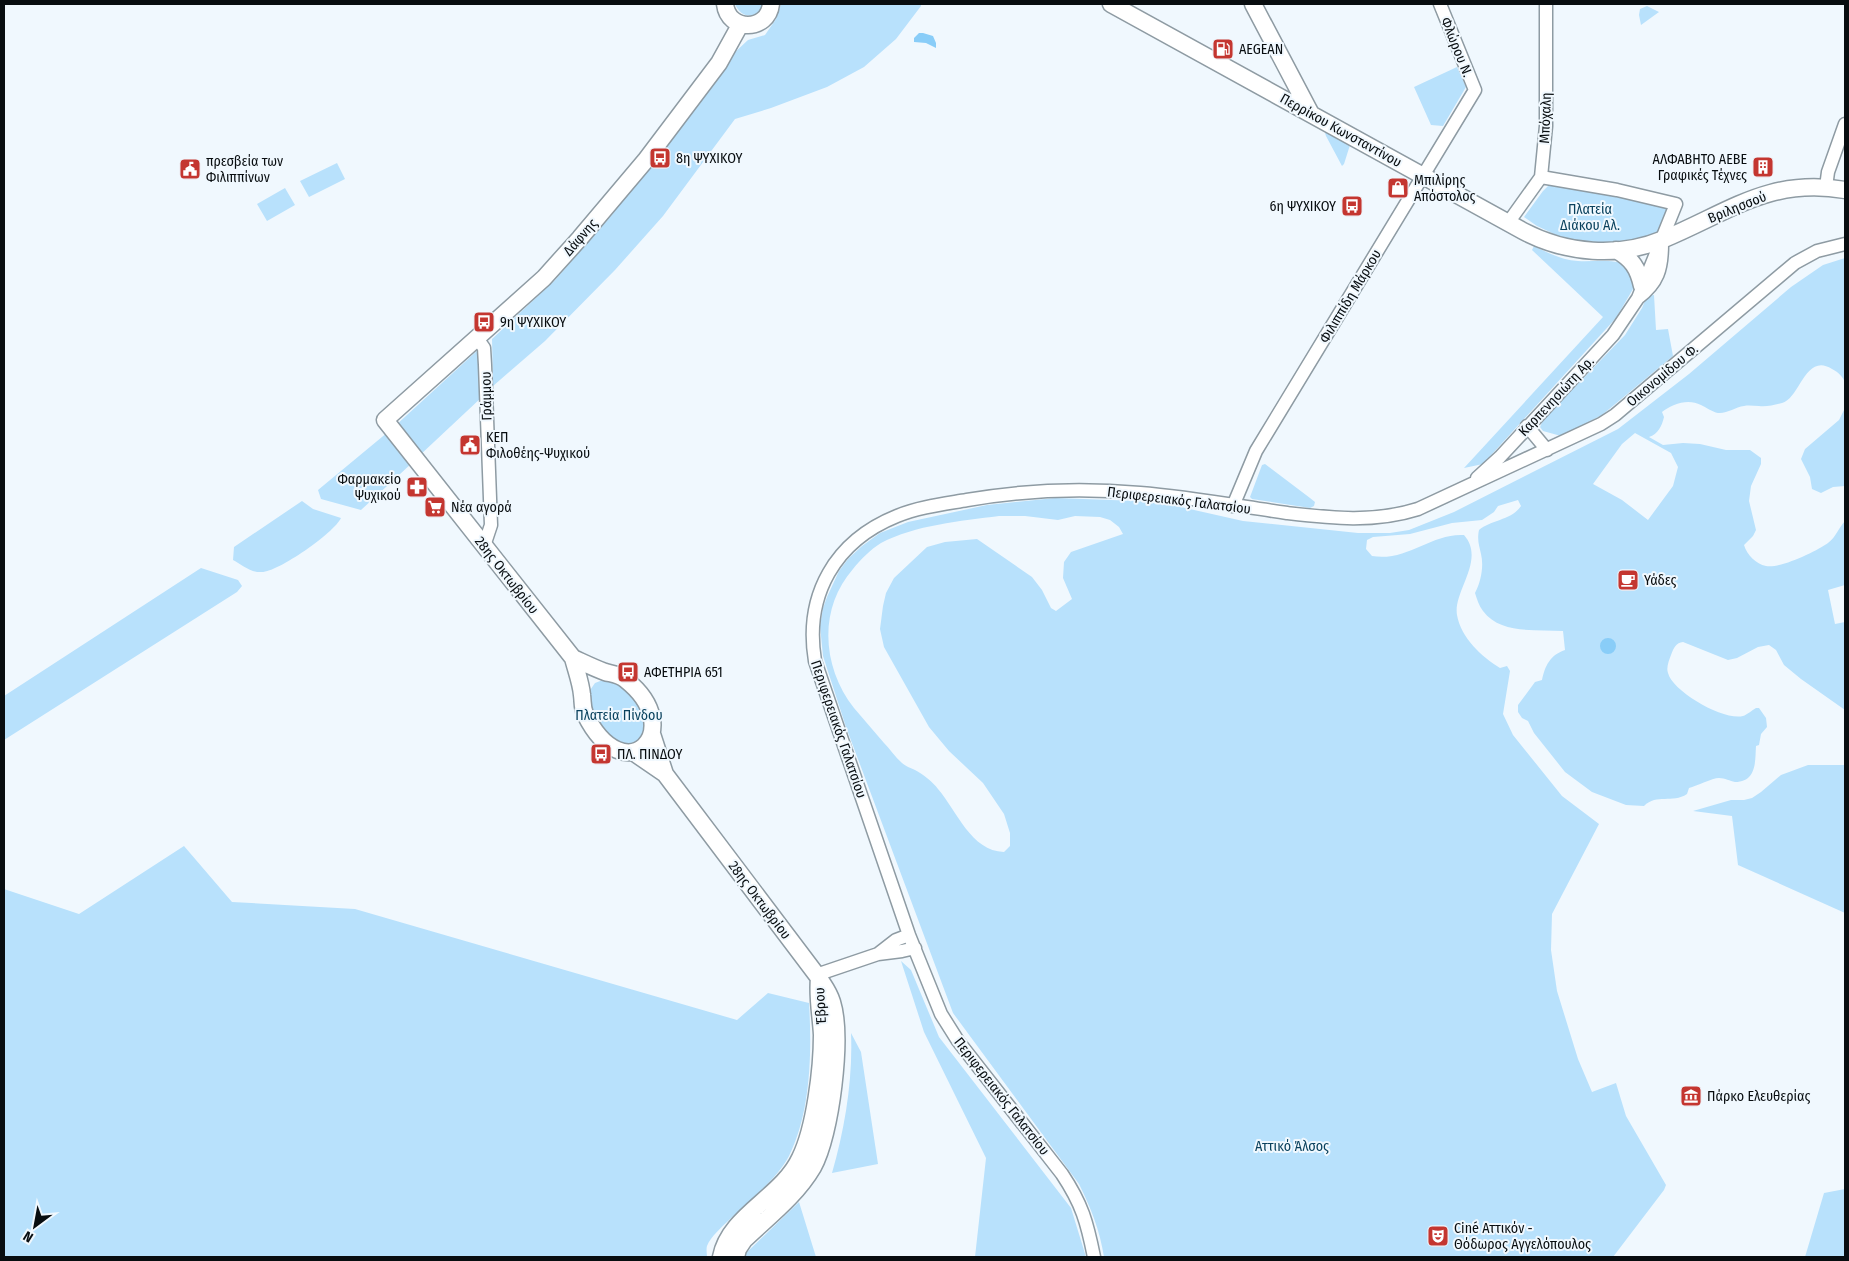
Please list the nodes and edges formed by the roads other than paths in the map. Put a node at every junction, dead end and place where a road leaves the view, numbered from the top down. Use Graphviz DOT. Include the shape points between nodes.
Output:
graph roads {
  1 [pos="725,4"];
  2 [pos="771,4"];
  3 [pos="1111,4"];
  4 [pos="1253,4"];
  5 [pos="1440,4"];
  6 [pos="1546,4"];
  7 [pos="740,24"];
  8 [pos="1475,90"];
  9 [pos="1310,114"];
  10 [pos="1845,124"];
  11 [pos="1423,176"];
  12 [pos="1541,177"];
  13 [pos="1826,187"];
  14 [pos="1845,190"];
  15 [pos="1508,223"];
  16 [pos="1662,240"];
  17 [pos="1845,244"];
  18 [pos="1616,250"];
  19 [pos="1640,292"];
  20 [pos="477,338"];
  21 [pos="385,420"];
  22 [pos="1528,426"];
  23 [pos="1547,450"];
  24 [pos="1466,488"];
  25 [pos="1233,506"];
  26 [pos="484,546"];
  27 [pos="573,658"];
  28 [pos="606,672"];
  29 [pos="582,695"];
  30 [pos="652,734"];
  31 [pos="633,752"];
  32 [pos="665,774"];
  33 [pos="909,935"];
  34 [pos="915,948"];
  35 [pos="878,954"];
  36 [pos="821,975"];
  37 [pos="721,1257"];
  38 [pos="736,1257"];
  39 [pos="1094,1257"];
  1 -- 7 [label="main road" via="728,15"];
  2 -- 7 [label="main road" via="762,22"];
  3 -- 9 [label="main road, Περρίκου Κωνσταντίνου"];
  4 -- 9 [label="main road"];
  5 -- 8 [label="street, Φλώρου Ν."];
  6 -- 12 [label="street, Μπόχαλη" via="1546,126"];
  7 -- 20 [label="main road, Δάφνης" via="719,64 639,168 544,278"];
  8 -- 11 [label="street, Φιλιππίδη Μάρκου"];
  9 -- 11 [label="main road, Περρίκου Κωνσταντίνου"];
  10 -- 13 [label="street"];
  11 -- 15 [label="main road, Περρίκου Κωνσταντίνου"];
  11 -- 25 [label="street, Φιλιππίδη Μάρκου" via="1256,451"];
  12 -- 15 [label="street"];
  12 -- 16 [label="street, Καρπενησιώτη Αρ." via="1676,204"];
  13 -- 14 [label="main road, Βριλησσού"];
  13 -- 16 [label="main road, Βριλησσού" via="1803,187 1757,196"];
  15 -- 18 [label="main road, Περρίκου Κωνσταντίνου" via="1559,246 1590,251"];
  16 -- 18 [label="main road, Περρίκου Κωνσταντίνου"];
  16 -- 19 [label="street, Καρπενησιώτη Αρ."];
  17 -- 23 [label="street, Οικονομίδου Φ." via="1816,251 1795,263 1615,415"];
  18 -- 19 [label="main road" via="1633,262 1638,272"];
  19 -- 22 [label="street, Καρπενησιώτη Αρ." via="1613,335"];
  20 -- 21 [label="main road, Δάφνης"];
  20 -- 26 [label="street, Γράμμου" via="484,348 491,525"];
  21 -- 26 [label="main road, 28ης Οκτωβρίου"];
  22 -- 23 [label="street"];
  22 -- 24 [label="street, Καρπενησιώτη Αρ."];
  23 -- 24 [label="street, Οικονομίδου Φ."];
  24 -- 25 [label="street, Περιφερειακός Γαλατσίου" via="1418,509 1384,517 1334,518"];
  25 -- 33 [label="street, Περιφερειακός Γαλατσίου" via="1142,493 1086,490 1032,491 984,497 899,515 863,534 839,557 825,577 817,598 812,632 814,661"];
  26 -- 27 [label="main road, 28ης Οκτωβρίου"];
  27 -- 28 [label="main road, 28ης Οκτωβρίου"];
  27 -- 29 [label="main road, 28ης Οκτωβρίου"];
  28 -- 29 [label="main road" via="592,679"];
  28 -- 30 [label="main road, 28ης Οκτωβρίου" via="625,678 642,697 652,717"];
  29 -- 31 [label="main road, 28ης Οκτωβρίου" via="585,713 607,745 615,750"];
  30 -- 31 [label="main road" via="643,746"];
  30 -- 32 [label="main road, 28ης Οκτωβρίου"];
  31 -- 32 [label="main road, 28ης Οκτωβρίου"];
  32 -- 36 [label="main road, 28ης Οκτωβρίου"];
  33 -- 34 [label="street, Περιφερειακός Γαλατσίου"];
  33 -- 35 [label="street" via="896,940"];
  34 -- 35 [label="street"];
  34 -- 39 [label="street, Περιφερειακός Γαλατσίου" via="940,1014 949,1028 1075,1193 1085,1216"];
  35 -- 36 [label="street"];
  36 -- 37 [label="main road, Έβρου" via="817,995 821,1056 806,1145 783,1184 732,1232"];
  36 -- 38 [label="main road, Έβρου" via="832,1003 836,1048 820,1150 796,1191 744,1240"];
}
